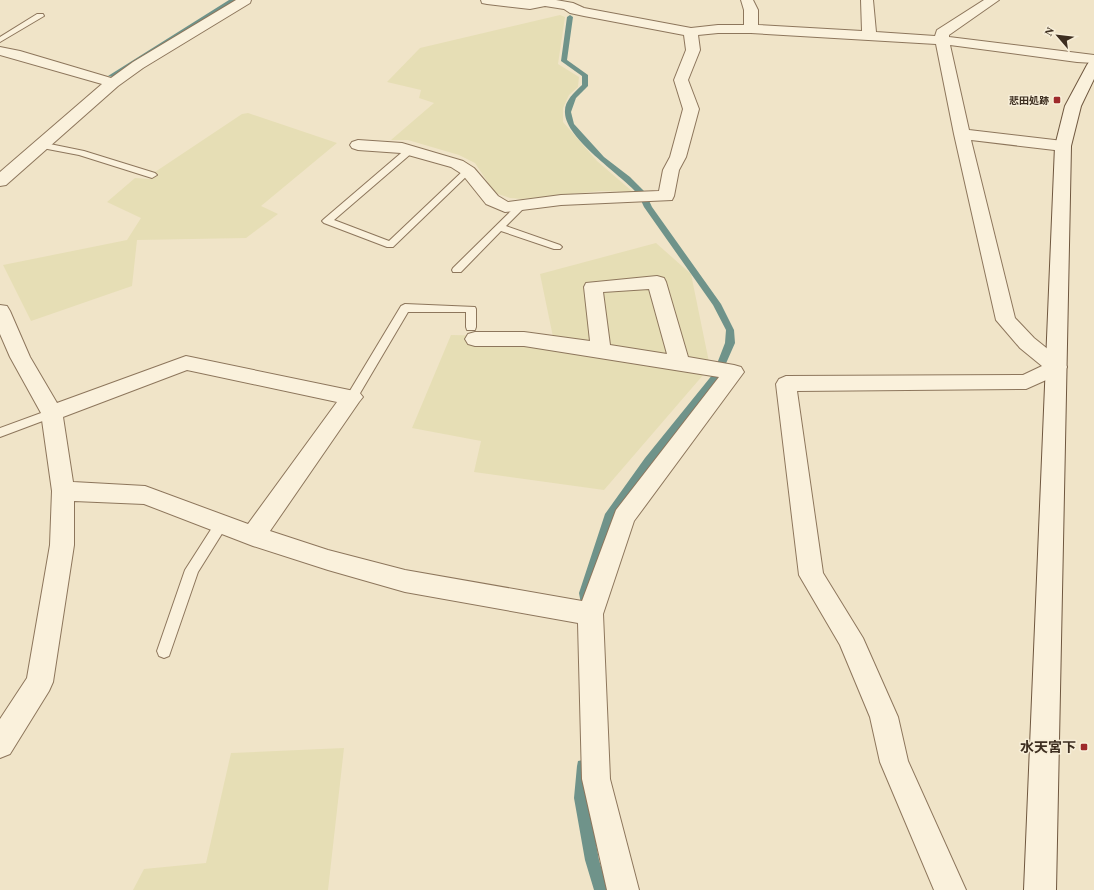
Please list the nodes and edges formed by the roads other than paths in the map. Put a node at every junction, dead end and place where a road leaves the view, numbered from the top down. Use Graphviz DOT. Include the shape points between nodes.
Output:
graph roads {
  1 [pos="487,0"];
  2 [pos="747,0"];
  3 [pos="867,0"];
  4 [pos="993,0"];
  5 [pos="238,1"];
  6 [pos="40,16"];
  7 [pos="751,29"];
  8 [pos="691,32"];
  9 [pos="869,36"];
  10 [pos="0,40"];
  11 [pos="942,41"];
  12 [pos="0,51"];
  13 [pos="1094,59"];
  14 [pos="1094,66"];
  15 [pos="113,83"];
  16 [pos="962,134"];
  17 [pos="40,145"];
  18 [pos="358,145"];
  19 [pos="1063,146"];
  20 [pos="410,150"];
  21 [pos="468,171"];
  22 [pos="152,175"];
  23 [pos="0,181"];
  24 [pos="521,206"];
  25 [pos="499,227"];
  26 [pos="557,247"];
  27 [pos="457,270"];
  28 [pos="2,323"];
  29 [pos="473,333"];
  30 [pos="601,350"];
  31 [pos="680,363"];
  32 [pos="1057,367"];
  33 [pos="352,397"];
  34 [pos="52,413"];
  35 [pos="0,433"];
  36 [pos="63,491"];
  37 [pos="222,524"];
  38 [pos="253,536"];
  39 [pos="590,614"];
  40 [pos="164,651"];
  41 [pos="0,744"];
  42 [pos="623,890"];
  43 [pos="950,890"];
  44 [pos="1040,890"];
  1 -- 8 [label="street" via="530,5 545,2"];
  2 -- 7 [label="street" via="751,10"];
  3 -- 9 [label="street"];
  4 -- 11 [label="street" via="942,33"];
  5 -- 15 [label="street"];
  6 -- 10 [label="lane"];
  7 -- 8 [label="street"];
  7 -- 9 [label="street"];
  8 -- 24 [label="street" via="693,50 681,80 691,109 678,157 670,170 666,196 561,200"];
  9 -- 11 [label="street"];
  11 -- 13 [label="street"];
  11 -- 16 [label="street"];
  12 -- 15 [label="street"];
  14 -- 19 [label="street" via="1073,106"];
  15 -- 17 [label="street"];
  16 -- 19 [label="street"];
  16 -- 32 [label="street" via="1006,320 1027,343"];
  17 -- 22 [label="lane" via="81,153"];
  17 -- 23 [label="street"];
  18 -- 20 [label="street"];
  19 -- 32 [label="street"];
  20 -- 21 [label="street" via="457,164"];
  20 -- 21 [label="lane" via="327,221 390,245"];
  21 -- 24 [label="street" via="492,200 505,206"];
  24 -- 25 [label="lane"];
  25 -- 26 [label="lane"];
  25 -- 27 [label="lane"];
  28 -- 34 [label="street"];
  29 -- 30 [label="street"];
  29 -- 33 [label="lane" via="471,308 405,308"];
  30 -- 31 [label="street"];
  30 -- 31 [label="street" via="593,286 657,282"];
  31 -- 39 [label="street" via="734,372 624,517"];
  32 -- 43 [label="street" via="1026,382 786,384 811,575 850,638 884,717 894,762"];
  32 -- 44 [label="street"];
  33 -- 34 [label="street" via="186,364"];
  33 -- 38 [label="street"];
  34 -- 35 [label="lane"];
  34 -- 36 [label="street"];
  36 -- 37 [label="street" via="145,495"];
  36 -- 41 [label="street" via="62,545 40,682"];
  37 -- 38 [label="street"];
  37 -- 40 [label="lane" via="192,570"];
  38 -- 39 [label="street" via="328,560 405,580"];
  39 -- 42 [label="street" via="596,779"];
}
